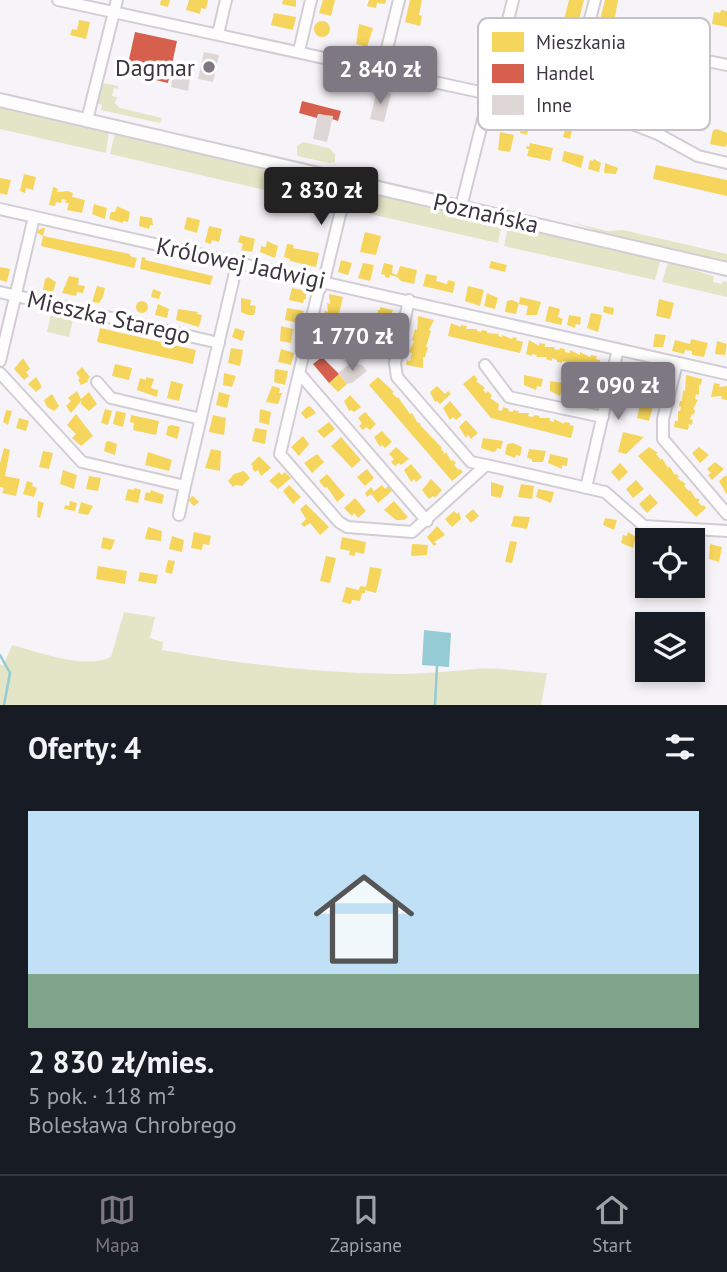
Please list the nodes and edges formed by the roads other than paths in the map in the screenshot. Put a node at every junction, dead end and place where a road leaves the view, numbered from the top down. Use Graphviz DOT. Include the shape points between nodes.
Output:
graph roads {
  1 [pos="58,0"];
  2 [pos="226,0"];
  3 [pos="311,0"];
  4 [pos="399,0"];
  5 [pos="513,0"];
  6 [pos="595,0"];
  7 [pos="115,6"];
  8 [pos="508,18"];
  9 [pos="590,18"];
  10 [pos="218,34"];
  11 [pos="299,51"];
  12 [pos="382,69"];
  13 [pos="478,91"];
  14 [pos="0,100"];
  15 [pos="87,120"];
  16 [pos="480,130"];
  17 [pos="648,130"];
  18 [pos="727,163"];
  19 [pos="348,181"];
  20 [pos="461,207"];
  21 [pos="0,209"];
  22 [pos="34,217"];
  23 [pos="237,264"];
  24 [pos="727,269"];
  25 [pos="324,281"];
  26 [pos="0,292"];
  27 [pos="16,295"];
  28 [pos="409,300"];
  29 [pos="219,343"];
  30 [pos="618,349"];
  31 [pos="0,361"];
  32 [pos="677,363"];
  33 [pos="485,365"];
  34 [pos="0,373"];
  35 [pos="299,373"];
  36 [pos="727,374"];
  37 [pos="97,382"];
  38 [pos="603,417"];
  39 [pos="201,419"];
  40 [pos="486,465"];
  41 [pos="185,486"];
  42 [pos="586,488"];
  43 [pos="727,514"];
  44 [pos="179,515"];
  45 [pos="426,521"];
  46 [pos="727,531"];
  1 -- 7 [label="street"];
  2 -- 10 [label="street"];
  3 -- 11 [label="street"];
  4 -- 12 [label="street"];
  5 -- 8 [label="street"];
  6 -- 9 [label="street"];
  7 -- 10 [label="street"];
  7 -- 15 [label="street"];
  10 -- 11 [label="street"];
  11 -- 12 [label="street"];
  12 -- 13 [label="street"];
  14 -- 15 [label="main road, Poznańska"];
  15 -- 19 [label="main road, Poznańska"];
  16 -- 20 [label="street"];
  17 -- 18 [label="street" via="698,156"];
  19 -- 20 [label="main road, Poznańska"];
  19 -- 25 [label="street"];
  20 -- 24 [label="main road, Poznańska"];
  21 -- 22 [label="street, Królowej Jadwigi"];
  22 -- 23 [label="street, Królowej Jadwigi"];
  22 -- 27 [label="street"];
  23 -- 25 [label="street, Królowej Jadwigi"];
  23 -- 29 [label="street"];
  25 -- 28 [label="street, Królowej Jadwigi"];
  25 -- 35 [label="street"];
  26 -- 27 [label="street, Mieszka Starego"];
  27 -- 29 [label="street, Mieszka Starego"];
  27 -- 31 [label="street"];
  28 -- 30 [label="street, Królowej Jadwigi"];
  28 -- 40 [label="street" via="395,363 397,377 471,462"];
  29 -- 39 [label="street"];
  30 -- 32 [label="street, Królowej Jadwigi"];
  30 -- 38 [label="street"];
  32 -- 36 [label="street, Królowej Jadwigi"];
  32 -- 43 [label="street" via="663,419 663,439"];
  33 -- 38 [label="street" via="509,397"];
  34 -- 41 [label="street" via="82,462"];
  35 -- 45 [label="street"];
  35 -- 45 [label="street" via="280,454 283,458 347,527 412,532"];
  37 -- 39 [label="street" via="111,398"];
  38 -- 42 [label="street"];
  39 -- 41 [label="street"];
  40 -- 42 [label="street"];
  40 -- 45 [label="street"];
  41 -- 44 [label="street"];
  42 -- 46 [label="street" via="608,494 644,526"];
}
